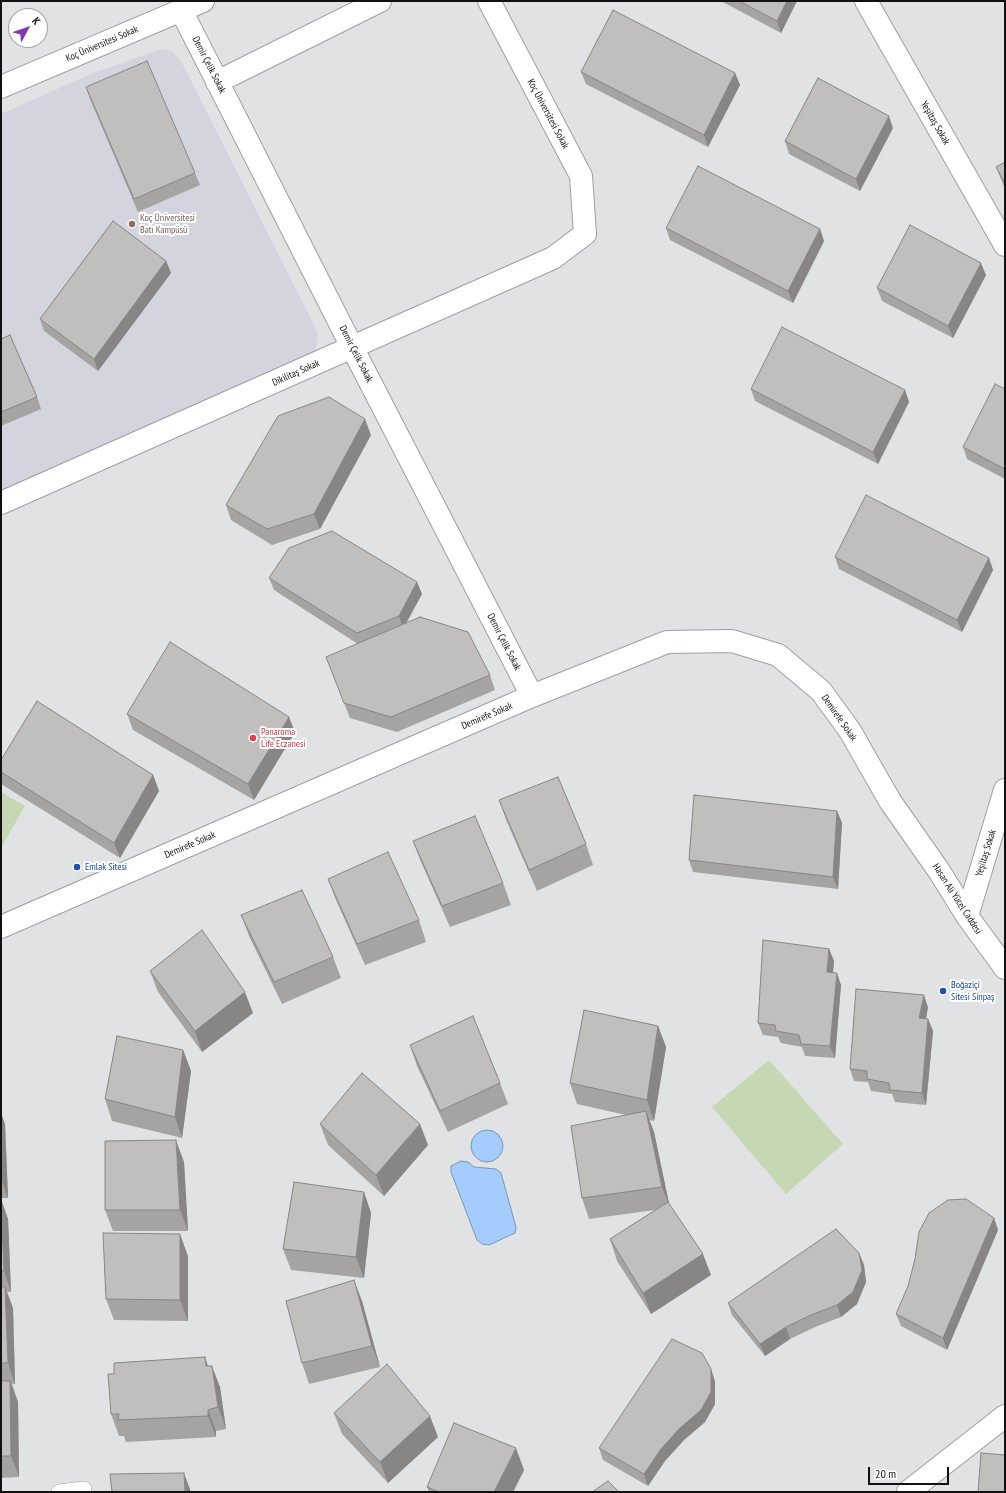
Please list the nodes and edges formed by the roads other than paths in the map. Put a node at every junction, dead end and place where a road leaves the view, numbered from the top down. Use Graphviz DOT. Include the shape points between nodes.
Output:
graph roads {
  1 [pos="203,1"];
  2 [pos="380,1"];
  3 [pos="489,1"];
  4 [pos="866,1"];
  5 [pos="181,10"];
  6 [pos="217,82"];
  7 [pos="1,87"];
  8 [pos="585,234"];
  9 [pos="1005,245"];
  10 [pos="352,348"];
  11 [pos="1,503"];
  12 [pos="532,696"];
  13 [pos="1005,790"];
  14 [pos="911,830"];
  15 [pos="967,916"];
  16 [pos="1,927"];
  17 [pos="1005,968"];
  18 [pos="1005,1416"];
  19 [pos="84,1489"];
  20 [pos="59,1492"];
  21 [pos="908,1492"];
  1 -- 5 [label="street, Koç Üniversitesi Sokak"];
  2 -- 6 [label="street"];
  3 -- 8 [label="street, Koç Üniversitesi Sokak" via="581,176"];
  4 -- 9 [label="street, Yeşiltaş Sokak"];
  5 -- 6 [label="street, Demir Çelik Sokak"];
  5 -- 7 [label="street, Koç Üniversitesi Sokak"];
  6 -- 10 [label="street, Demir Çelik Sokak"];
  8 -- 10 [label="street, Dikilitaş Sokak" via="553,258"];
  10 -- 11 [label="street, Dikilitaş Sokak"];
  10 -- 12 [label="street, Demir Çelik Sokak"];
  12 -- 14 [label="street, Demirefe Sokak" via="668,642 732,641 778,655 821,691 850,731 890,801"];
  12 -- 16 [label="street, Demirefe Sokak"];
  13 -- 15 [label="street, Yeşiltaş Sokak"];
  14 -- 15 [label="street, Hasan Ali Yücel Caddesi"];
  15 -- 17 [label="street, Hasan Ali Yücel Caddesi"];
  18 -- 21 [label="street"];
  19 -- 20 [label="lane"];
}
